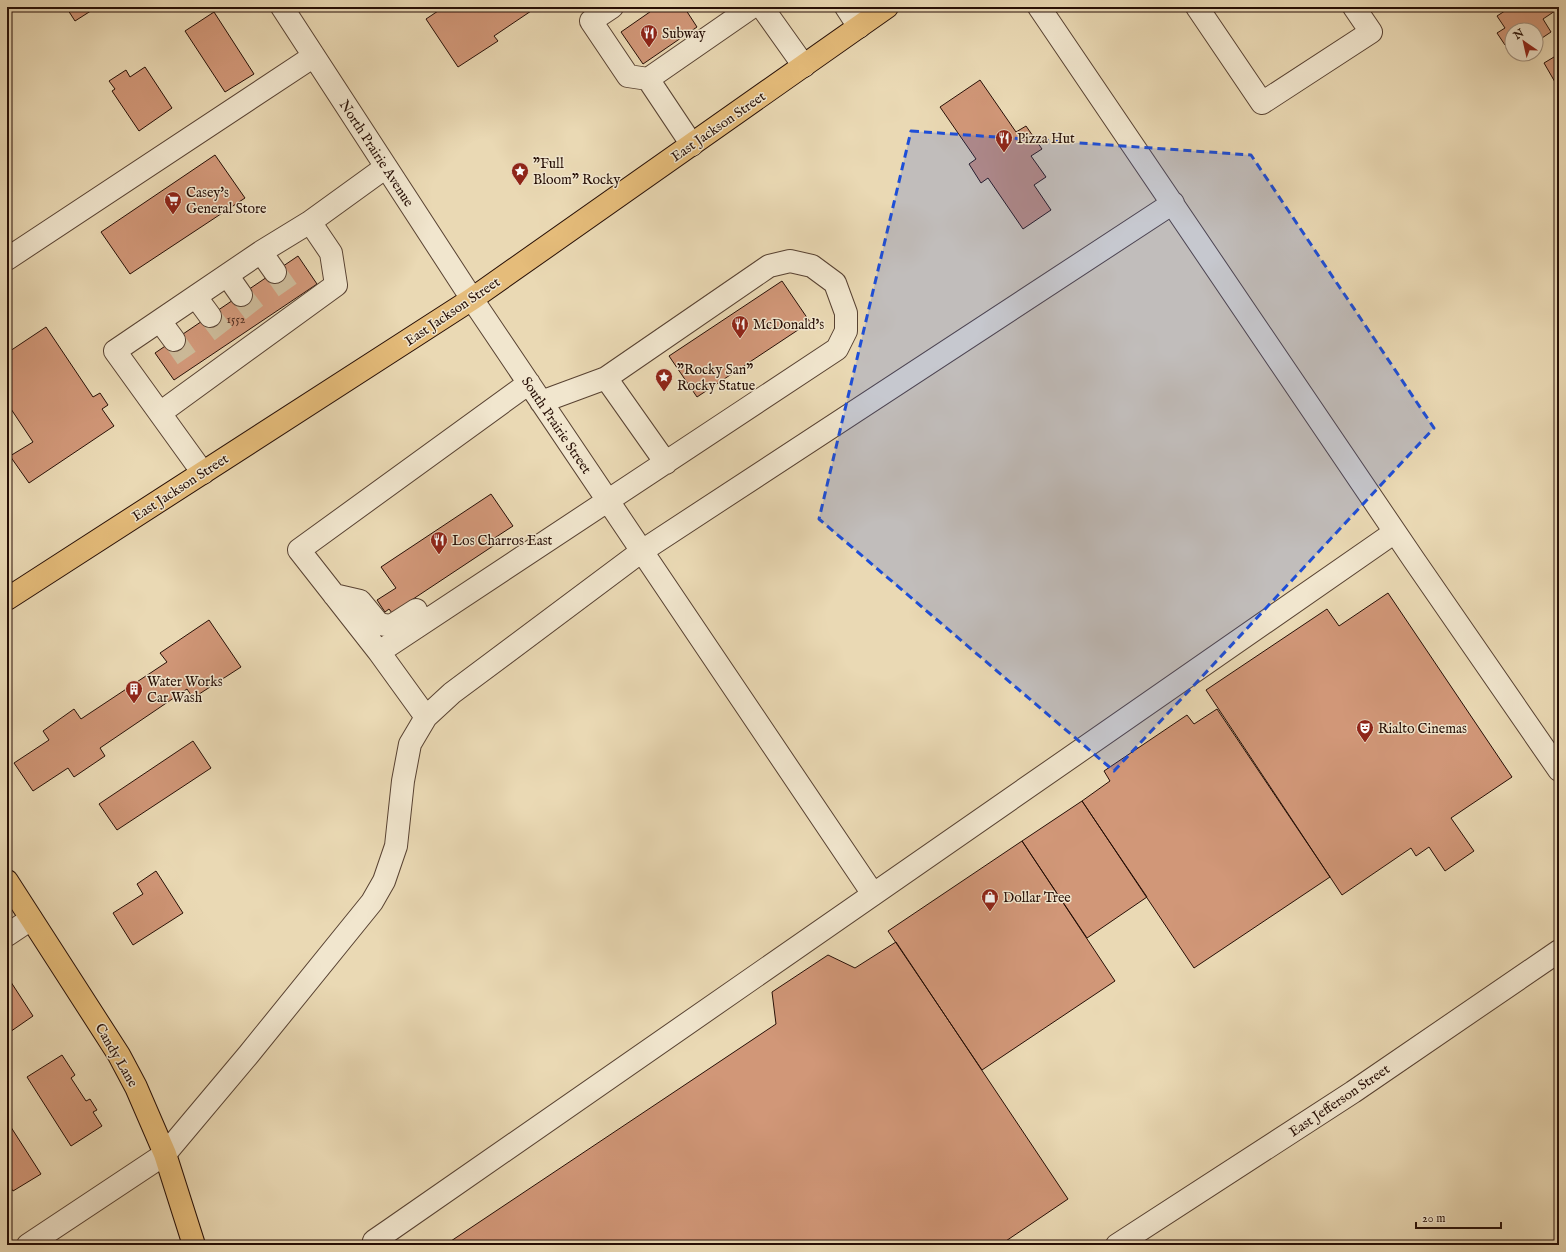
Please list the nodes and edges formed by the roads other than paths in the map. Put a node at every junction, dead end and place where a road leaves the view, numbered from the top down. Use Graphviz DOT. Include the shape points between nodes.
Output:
graph roads {
  1 [pos="282,7"];
  2 [pos="612,7"];
  3 [pos="752,7"];
  4 [pos="762,7"];
  5 [pos="846,7"];
  6 [pos="887,7"];
  7 [pos="1039,7"];
  8 [pos="1197,7"];
  9 [pos="1354,7"];
  10 [pos="859,26"];
  11 [pos="314,56"];
  12 [pos="804,66"];
  13 [pos="648,79"];
  14 [pos="692,144"];
  15 [pos="386,167"];
  16 [pos="1173,203"];
  17 [pos="310,222"];
  18 [pos="261,252"];
  19 [pos="7,259"];
  20 [pos="275,272"];
  21 [pos="227,275"];
  22 [pos="241,295"];
  23 [pos="196,297"];
  24 [pos="472,299"];
  25 [pos="210,316"];
  26 [pos="160,321"];
  27 [pos="174,340"];
  28 [pos="606,378"];
  29 [pos="529,383"];
  30 [pos="541,402"];
  31 [pos="160,413"];
  32 [pos="666,463"];
  33 [pos="203,473"];
  34 [pos="608,501"];
  35 [pos="1396,532"];
  36 [pos="642,551"];
  37 [pos="502,571"];
  38 [pos="334,595"];
  39 [pos="7,599"];
  40 [pos="379,652"];
  41 [pos="426,716"];
  42 [pos="1559,770"];
  43 [pos="7,881"];
  44 [pos="873,894"];
  45 [pos="31,919"];
  46 [pos="7,935"];
  47 [pos="1559,951"];
  48 [pos="165,1154"];
  49 [pos="28,1245"];
  50 [pos="194,1245"];
  51 [pos="373,1245"];
  52 [pos="1117,1245"];
  1 -- 11 [label="street, North Prairie Avenue"];
  2 -- 13 [label="street" via="592,22 628,76"];
  3 -- 13 [label="street"];
  4 -- 12 [label="street"];
  5 -- 10 [label="street"];
  6 -- 10 [label="main road, East Jackson Street"];
  7 -- 16 [label="street"];
  8 -- 9 [label="street" via="1262,103 1371,32"];
  10 -- 12 [label="main road, East Jackson Street"];
  11 -- 15 [label="street, North Prairie Avenue"];
  11 -- 19 [label="street"];
  12 -- 14 [label="main road, East Jackson Street"];
  13 -- 14 [label="street"];
  14 -- 24 [label="main road, East Jackson Street"];
  15 -- 17 [label="street"];
  15 -- 24 [label="street, North Prairie Avenue"];
  16 -- 35 [label="street"];
  16 -- 36 [label="street"];
  17 -- 18 [label="street"];
  17 -- 31 [label="street" via="331,253 336,285 298,305 198,374"];
  18 -- 20 [label="street"];
  18 -- 21 [label="street"];
  21 -- 22 [label="street"];
  21 -- 23 [label="street"];
  23 -- 25 [label="street"];
  23 -- 26 [label="street"];
  24 -- 29 [label="street, South Prairie Street"];
  24 -- 33 [label="main road, East Jackson Street"];
  26 -- 27 [label="street"];
  26 -- 31 [label="street" via="115,351"];
  28 -- 30 [label="street"];
  28 -- 32 [label="street"];
  28 -- 32 [label="street" via="769,266 790,261 812,266 835,283 846,313 846,331 837,349"];
  29 -- 30 [label="street, South Prairie Street"];
  29 -- 38 [label="street" via="299,550"];
  30 -- 34 [label="street, South Prairie Street"];
  31 -- 33 [label="street"];
  32 -- 34 [label="street"];
  33 -- 39 [label="main road, East Jackson Street"];
  34 -- 36 [label="street, South Prairie Street"];
  34 -- 37 [label="street"];
  35 -- 42 [label="street"];
  35 -- 44 [label="street"];
  36 -- 41 [label="street" via="452,693"];
  36 -- 44 [label="street, South Prairie Street"];
  37 -- 38 [label="street" via="464,579 391,626 379,624 360,601"];
  37 -- 40 [label="street"];
  38 -- 40 [label="street"];
  40 -- 41 [label="street"];
  41 -- 48 [label="street" via="410,744 396,846 384,881 372,902"];
  43 -- 45 [label="main road, Candy Lane"];
  44 -- 51 [label="street" via="374,1241"];
  45 -- 46 [label="street"];
  45 -- 48 [label="main road, Candy Lane" via="119,1055"];
  47 -- 52 [label="street, East Jefferson Street" via="1353,1092"];
  48 -- 49 [label="street"];
  48 -- 50 [label="main road, Candy Lane"];
}
